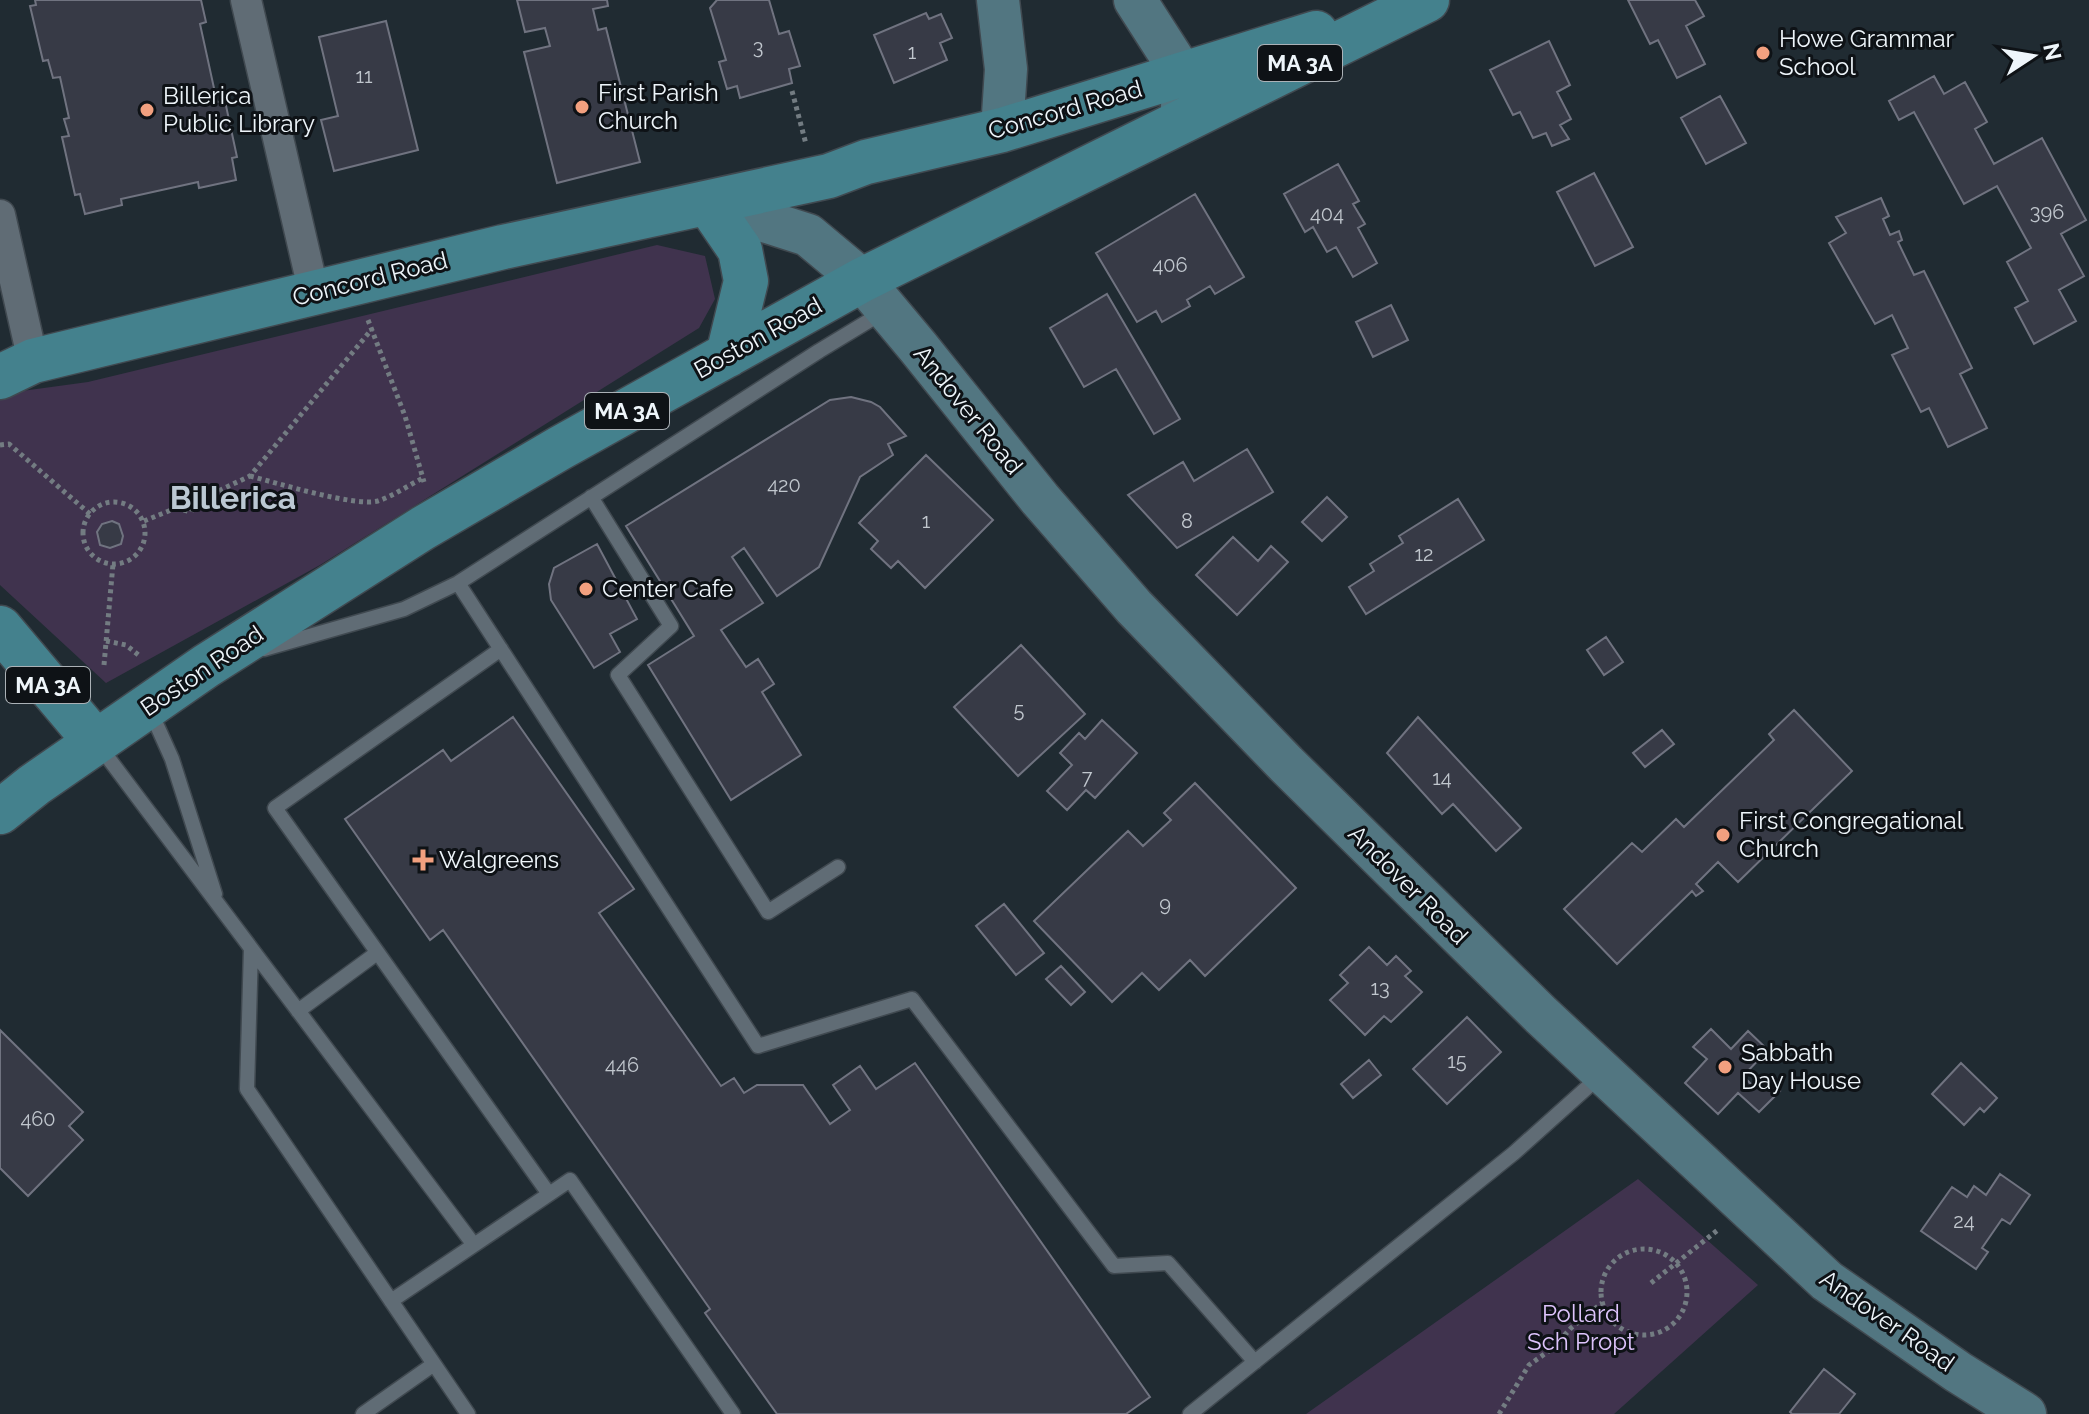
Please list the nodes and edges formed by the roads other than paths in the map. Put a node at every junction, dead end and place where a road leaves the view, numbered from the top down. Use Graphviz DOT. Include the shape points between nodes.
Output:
graph roads {
  1 [pos="246,0"];
  2 [pos="998,0"];
  3 [pos="1135,0"];
  4 [pos="1423,2"];
  5 [pos="1183,75"];
  6 [pos="1182,122"];
  7 [pos="1002,130"];
  8 [pos="708,203"];
  9 [pos="0,215"];
  10 [pos="314,293"];
  11 [pos="875,295"];
  12 [pos="728,355"];
  13 [pos="11,368"];
  14 [pos="591,497"];
  15 [pos="458,583"];
  16 [pos="0,628"];
  17 [pos="501,649"];
  18 [pos="206,666"];
  19 [pos="148,706"];
  20 [pos="96,742"];
  21 [pos="0,812"];
  22 [pos="838,867"];
  23 [pos="219,905"];
  24 [pos="251,948"];
  25 [pos="377,953"];
  26 [pos="298,1011"];
  27 [pos="1603,1073"];
  28 [pos="549,1194"];
  29 [pos="474,1245"];
  30 [pos="391,1301"];
  31 [pos="1255,1362"];
  32 [pos="434,1364"];
  33 [pos="363,1414"];
  34 [pos="468,1414"];
  35 [pos="733,1414"];
  36 [pos="1190,1414"];
  37 [pos="2025,1414"];
  1 -- 10 [label="street"];
  2 -- 7 [label="main road" via="1006,69"];
  3 -- 5 [label="main road"];
  4 -- 5 [label="main road, Concord Road / MA 3A"];
  4 -- 6 [label="main road, Boston Road / MA 3A"];
  5 -- 6 [label="main road"];
  5 -- 7 [label="main road, Concord Road / MA 3A"];
  6 -- 11 [label="main road, Boston Road / MA 3A"];
  7 -- 8 [label="main road, Concord Road / MA 3A"];
  8 -- 10 [label="main road, Concord Road / MA 3A"];
  8 -- 11 [label="main road, Concord Road" via="808,235"];
  8 -- 12 [label="main road" via="740,250 746,281"];
  9 -- 13 [label="street"];
  10 -- 13 [label="main road, Concord Road / MA 3A"];
  11 -- 12 [label="main road, Boston Road / MA 3A"];
  11 -- 14 [label="lane" via="819,351"];
  11 -- 27 [label="main road, Andover Road" via="1134,607 1286,764"];
  12 -- 18 [label="main road, Boston Road / MA 3A" via="451,511"];
  14 -- 15 [label="lane"];
  14 -- 22 [label="lane" via="671,626 618,675 768,912"];
  15 -- 17 [label="lane"];
  15 -- 18 [label="lane" via="404,609"];
  16 -- 20 [label="main road, MA 3A"];
  17 -- 25 [label="lane" via="275,808"];
  17 -- 31 [label="lane" via="758,1046 912,999 1114,1266 1168,1263"];
  18 -- 19 [label="main road, Boston Road / MA 3A"];
  19 -- 20 [label="main road, Boston Road / MA 3A"];
  19 -- 23 [label="lane" via="172,759"];
  20 -- 21 [label="main road, Boston Road / MA 3A"];
  20 -- 23 [label="lane"];
  23 -- 24 [label="lane"];
  24 -- 26 [label="lane"];
  24 -- 30 [label="lane" via="247,1089"];
  25 -- 26 [label="lane"];
  25 -- 28 [label="lane"];
  26 -- 29 [label="lane"];
  27 -- 31 [label="lane" via="1514,1153"];
  27 -- 37 [label="main road, Andover Road" via="1827,1281"];
  28 -- 29 [label="lane"];
  28 -- 35 [label="lane" via="570,1180"];
  29 -- 30 [label="lane"];
  30 -- 32 [label="lane"];
  31 -- 36 [label="lane"];
  32 -- 33 [label="lane"];
  32 -- 34 [label="lane"];
}
